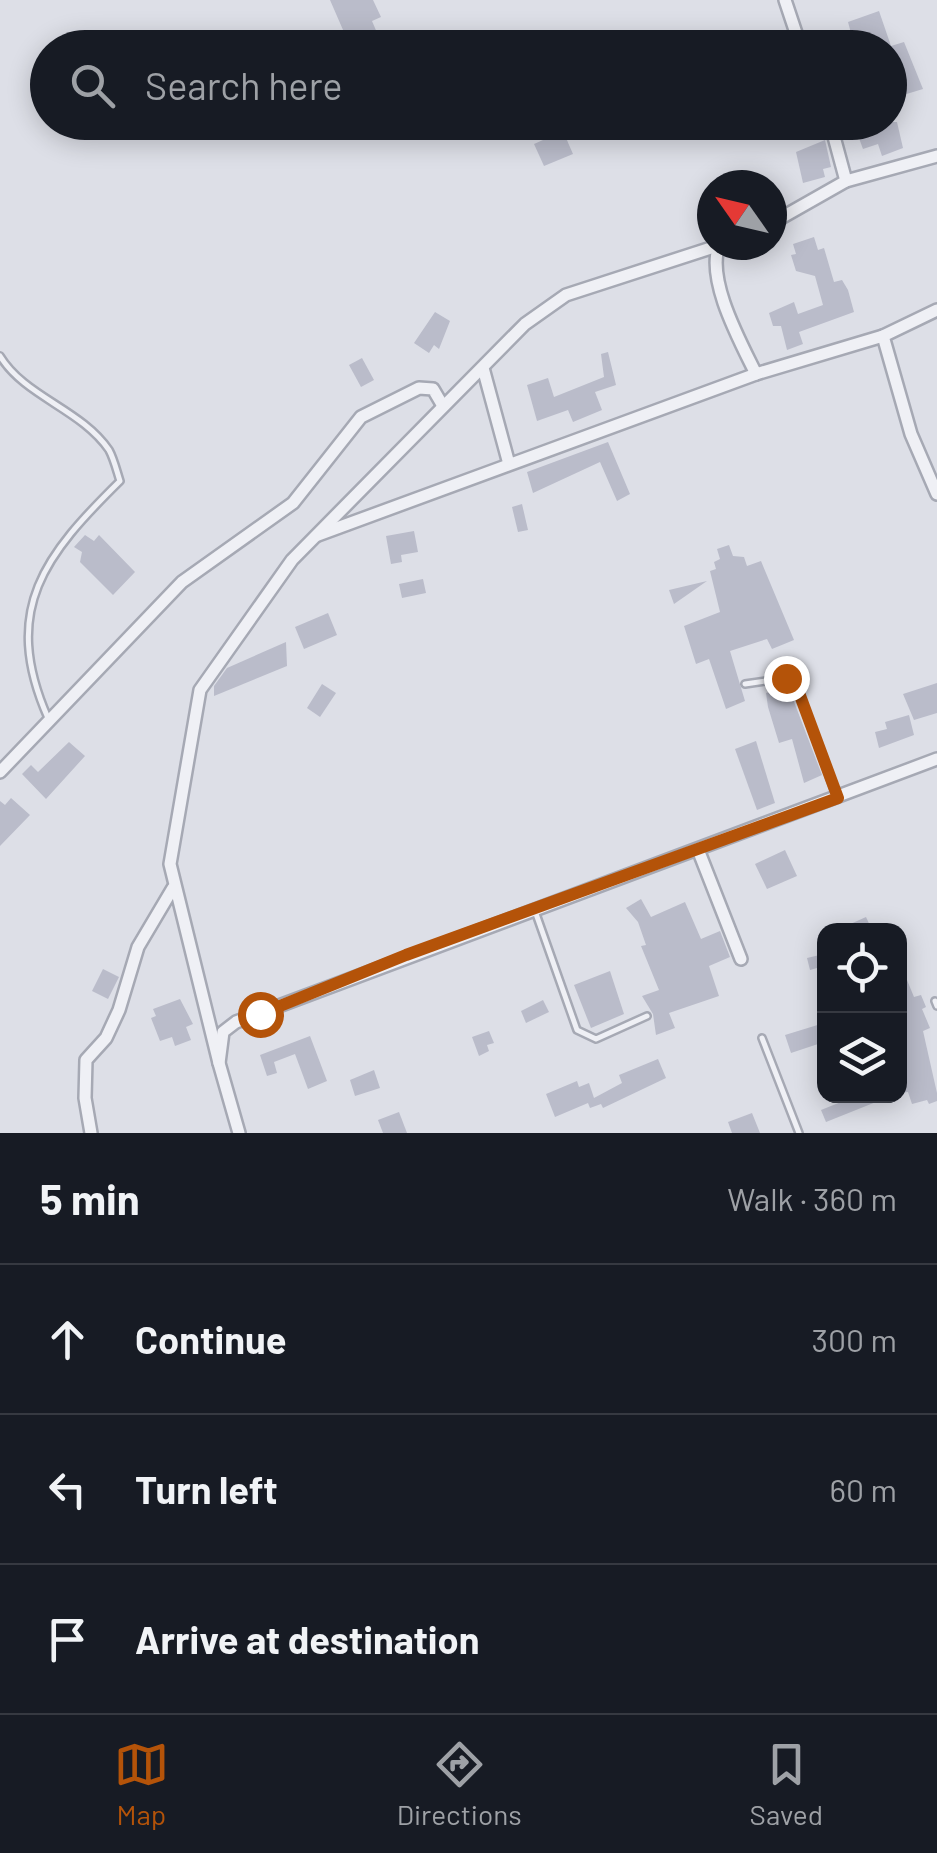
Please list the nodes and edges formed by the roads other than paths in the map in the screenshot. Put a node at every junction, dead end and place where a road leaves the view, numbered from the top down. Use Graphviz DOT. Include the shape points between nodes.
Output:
graph roads {
  1 [pos="785,0"];
  2 [pos="795,30"];
  3 [pos="835,140"];
  4 [pos="937,156"];
  5 [pos="846,180"];
  6 [pos="787,214"];
  7 [pos="697,253"];
  8 [pos="720,260"];
  9 [pos="937,310"];
  10 [pos="883,336"];
  11 [pos="0,356"];
  12 [pos="483,368"];
  13 [pos="756,374"];
  14 [pos="444,406"];
  15 [pos="509,464"];
  16 [pos="937,494"];
  17 [pos="314,536"];
  18 [pos="745,684"];
  19 [pos="48,718"];
  20 [pos="937,759"];
  21 [pos="0,772"];
  22 [pos="838,798"];
  23 [pos="699,852"];
  24 [pos="174,888"];
  25 [pos="535,911"];
  26 [pos="741,960"];
  27 [pos="647,1016"];
  28 [pos="762,1038"];
  29 [pos="219,1063"];
  30 [pos="91,1133"];
  31 [pos="240,1133"];
  32 [pos="799,1133"];
  1 -- 2 [label="street"];
  3 -- 5 [label="street"];
  4 -- 5 [label="street"];
  5 -- 6 [label="street"];
  7 -- 12 [label="street" via="566,295 525,324"];
  8 -- 13 [label="street" via="731,325"];
  9 -- 10 [label="street"];
  10 -- 13 [label="street"];
  10 -- 16 [label="street"];
  11 -- 19 [label="lane" via="13,377 66,410 108,450 120,481 44,556 22,604 20,652 29,688"];
  12 -- 14 [label="street"];
  12 -- 15 [label="street"];
  13 -- 15 [label="street"];
  14 -- 17 [label="street"];
  14 -- 19 [label="street" via="433,388 419,388 361,417 292,503 182,582"];
  15 -- 17 [label="street"];
  17 -- 24 [label="street" via="200,690 173,841"];
  18 -- 22 [label="lane" via="795,682"];
  19 -- 21 [label="street"];
  20 -- 22 [label="street"];
  22 -- 23 [label="street"];
  23 -- 25 [label="street"];
  23 -- 26 [label="street"];
  24 -- 29 [label="street"];
  24 -- 30 [label="street" via="138,947 106,1038 86,1060"];
  25 -- 27 [label="lane" via="577,1030 596,1039"];
  25 -- 29 [label="street" via="236,1022 223,1032"];
  28 -- 32 [label="lane"];
  29 -- 31 [label="street"];
}
